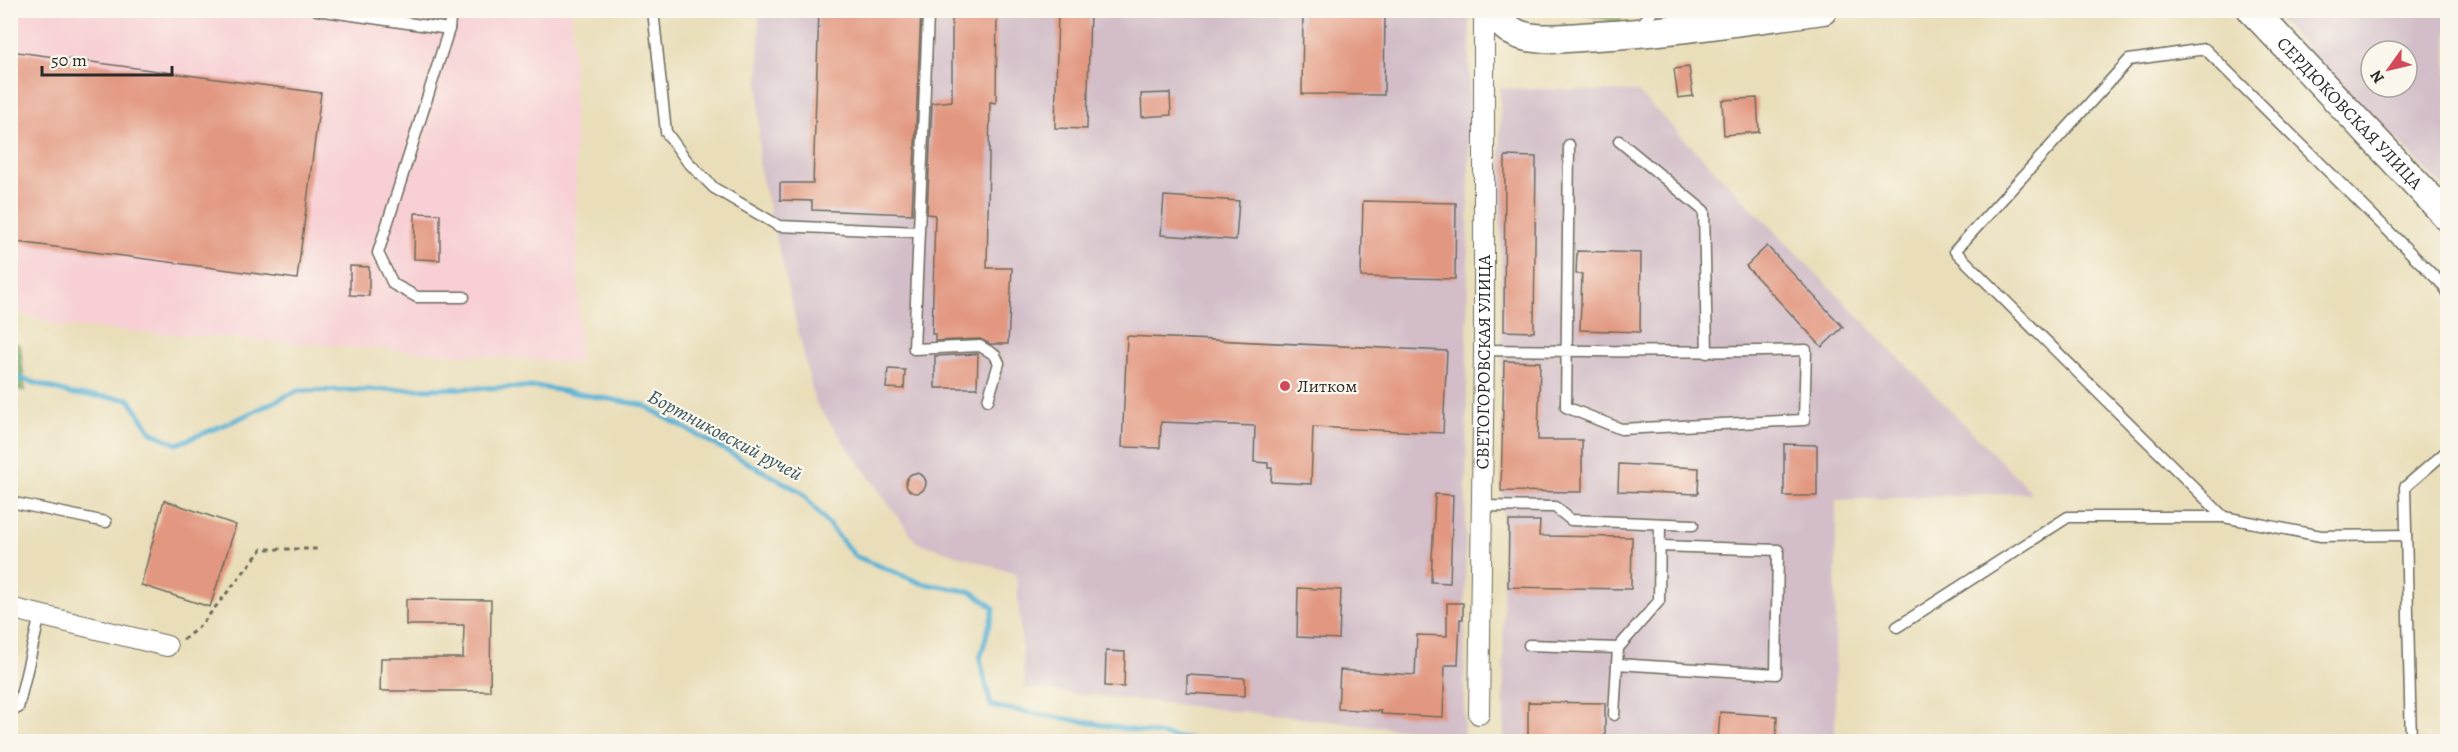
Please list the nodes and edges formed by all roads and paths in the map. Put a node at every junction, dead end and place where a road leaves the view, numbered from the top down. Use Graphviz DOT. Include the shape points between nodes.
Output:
graph roads {
  1 [pos="317,10"];
  2 [pos="451,10"];
  3 [pos="653,10"];
  4 [pos="1484,10"];
  5 [pos="1492,10"];
  6 [pos="1654,10"];
  7 [pos="1823,10"];
  8 [pos="2252,10"];
  9 [pos="928,16"];
  10 [pos="449,29"];
  11 [pos="1633,34"];
  12 [pos="1619,141"];
  13 [pos="1569,146"];
  14 [pos="2448,217"];
  15 [pos="918,232"];
  16 [pos="2448,294"];
  17 [pos="464,297"];
  18 [pos="1484,350"];
  19 [pos="1566,351"];
  20 [pos="1707,353"];
  21 [pos="988,400"];
  22 [pos="2448,450"];
  23 [pos="10,502"];
  24 [pos="1481,506"];
  25 [pos="2224,517"];
  26 [pos="106,522"];
  27 [pos="1660,524"];
  28 [pos="1693,525"];
  29 [pos="2406,535"];
  30 [pos="1659,546"];
  31 [pos="319,549"];
  32 [pos="10,608"];
  33 [pos="40,615"];
  34 [pos="1898,627"];
  35 [pos="1528,645"];
  36 [pos="167,646"];
  37 [pos="1618,648"];
  38 [pos="1617,664"];
  39 [pos="18,708"];
  40 [pos="1479,714"];
  41 [pos="1614,715"];
  42 [pos="2411,741"];
  1 -- 10 [label="lane"];
  2 -- 10 [label="lane"];
  3 -- 15 [label="lane" via="666,132 687,162 714,188 779,226"];
  4 -- 18 [label="street, СВЕТОГОРОВСКАЯ УЛИЦА"];
  5 -- 11 [label="street" via="1505,27 1526,37"];
  6 -- 11 [label="lane"];
  7 -- 11 [label="street"];
  8 -- 14 [label="street, СЕРДЮКОВСКАЯ УЛИЦА"];
  9 -- 15 [label="lane"];
  10 -- 17 [label="lane" via="378,254 393,284 417,297"];
  12 -- 20 [label="lane" via="1704,212"];
  13 -- 19 [label="lane"];
  15 -- 21 [label="lane" via="914,349 980,346 995,355 999,363"];
  16 -- 25 [label="lane" via="2205,49 2129,60 1955,251"];
  18 -- 19 [label="lane"];
  18 -- 24 [label="street, СВЕТОГОРОВСКАЯ УЛИЦА"];
  19 -- 20 [label="lane"];
  19 -- 20 [label="lane" via="1566,407 1621,429 1804,420 1806,350"];
  22 -- 29 [label="lane" via="2405,487"];
  23 -- 26 [label="lane"];
  24 -- 27 [label="lane" via="1555,507 1571,520"];
  24 -- 40 [label="street, СВЕТОГОРОВСКАЯ УЛИЦА"];
  25 -- 29 [label="lane" via="2321,536"];
  25 -- 34 [label="lane" via="2068,516"];
  27 -- 28 [label="lane"];
  27 -- 30 [label="lane"];
  29 -- 42 [label="lane"];
  30 -- 37 [label="lane" via="1659,601"];
  30 -- 38 [label="lane" via="1778,550 1776,674"];
  31 -- 36 [label="path" via="262,549 201,625 186,639"];
  32 -- 33 [label="street"];
  33 -- 36 [label="street"];
  33 -- 39 [label="lane"];
  35 -- 37 [label="lane"];
  37 -- 38 [label="lane"];
  38 -- 41 [label="lane"];
}
